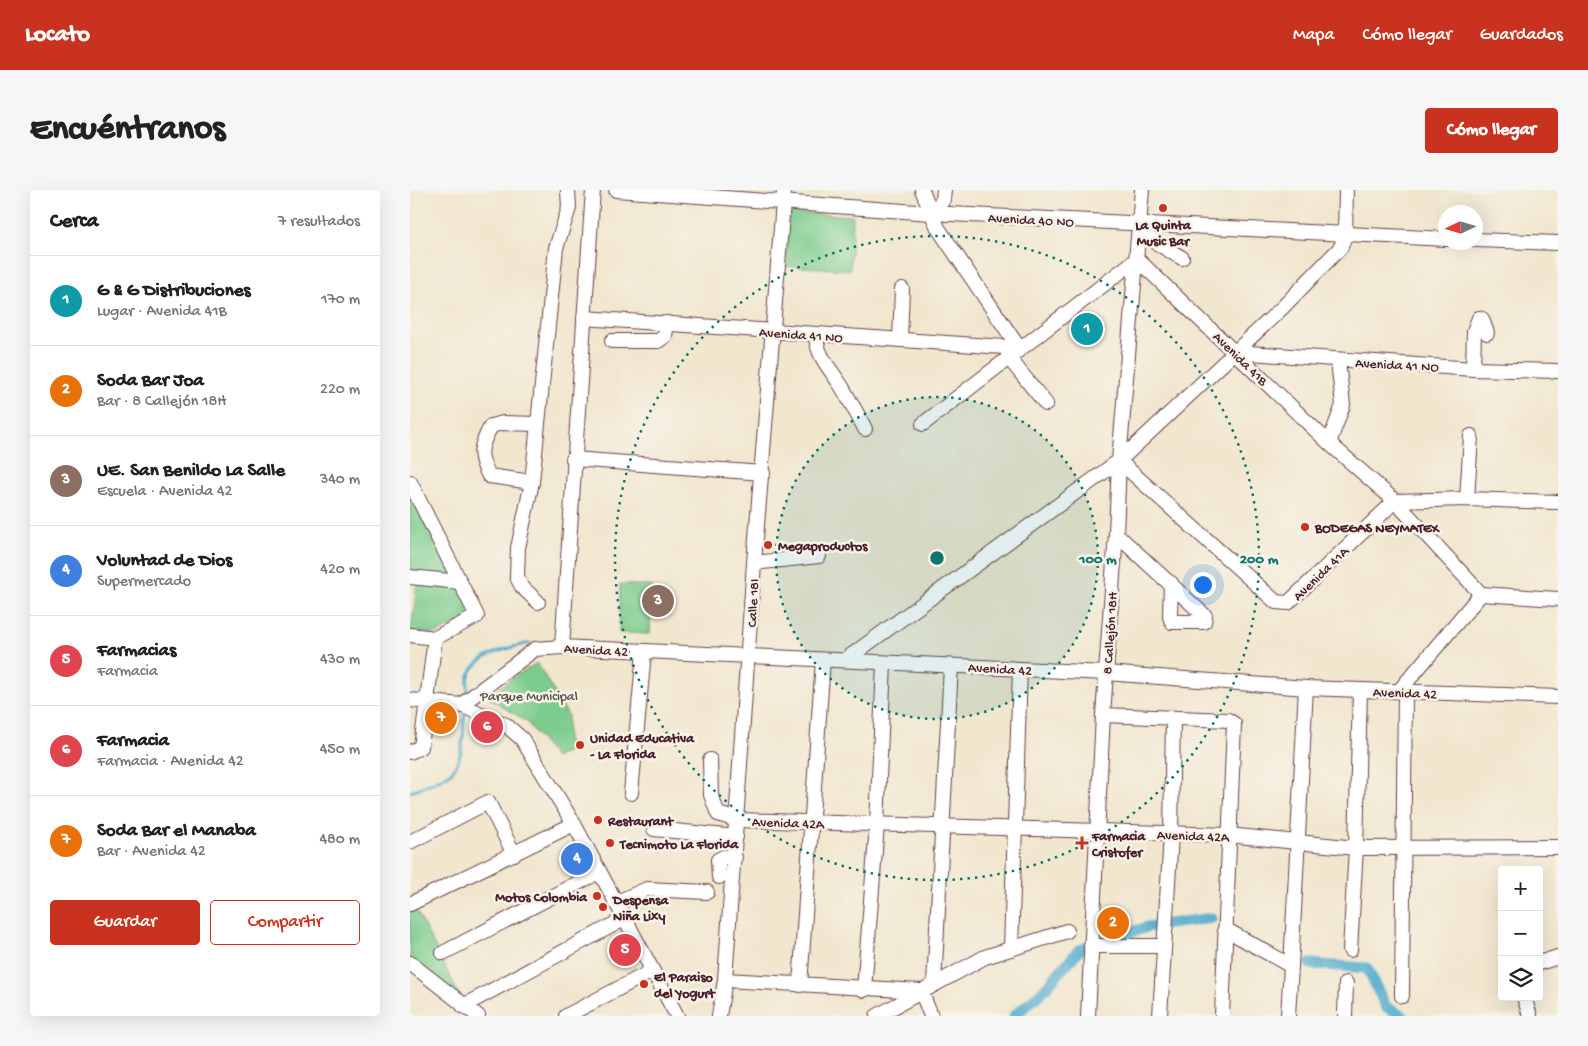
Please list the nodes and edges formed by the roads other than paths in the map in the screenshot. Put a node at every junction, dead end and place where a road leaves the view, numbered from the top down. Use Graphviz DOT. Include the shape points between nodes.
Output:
graph roads {
  1 [pos="568,190"];
  2 [pos="593,190"];
  3 [pos="616,190"];
  4 [pos="922,190"];
  5 [pos="944,190"];
  6 [pos="1142,190"];
  7 [pos="1346,190"];
  8 [pos="783,197"];
  9 [pos="931,213"];
  10 [pos="1140,225"];
  11 [pos="1345,235"];
  12 [pos="1438,239"];
  13 [pos="1483,240"];
  14 [pos="1558,243"];
  15 [pos="1182,258"];
  16 [pos="1137,259"];
  17 [pos="902,289"];
  18 [pos="584,318"];
  19 [pos="667,323"];
  20 [pos="773,332"];
  21 [pos="1487,334"];
  22 [pos="816,335"];
  23 [pos="900,340"];
  24 [pos="612,341"];
  25 [pos="1013,352"];
  26 [pos="1235,352"];
  27 [pos="1338,360"];
  28 [pos="1473,368"];
  29 [pos="1558,371"];
  30 [pos="1046,404"];
  31 [pos="537,424"];
  32 [pos="923,424"];
  33 [pos="865,429"];
  34 [pos="1471,436"];
  35 [pos="1329,443"];
  36 [pos="573,459"];
  37 [pos="1119,461"];
  38 [pos="763,473"];
  39 [pos="410,482"];
  40 [pos="532,482"];
  41 [pos="1467,499"];
  42 [pos="1395,501"];
  43 [pos="1558,502"];
  44 [pos="1116,534"];
  45 [pos="819,556"];
  46 [pos="754,563"];
  47 [pos="410,577"];
  48 [pos="460,582"];
  49 [pos="1171,584"];
  50 [pos="1481,594"];
  51 [pos="1558,599"];
  52 [pos="538,602"];
  53 [pos="410,635"];
  54 [pos="435,638"];
  55 [pos="562,647"];
  56 [pos="644,652"];
  57 [pos="749,657"];
  58 [pos="823,660"];
  59 [pos="845,660"];
  60 [pos="884,663"];
  61 [pos="951,666"];
  62 [pos="1020,669"];
  63 [pos="1106,673"];
  64 [pos="1306,688"];
  65 [pos="1360,691"];
  66 [pos="1402,691"];
  67 [pos="1558,697"];
  68 [pos="410,700"];
  69 [pos="428,702"];
  70 [pos="461,705"];
  71 [pos="1103,715"];
  72 [pos="1172,718"];
  73 [pos="410,752"];
  74 [pos="710,760"];
  75 [pos="631,792"];
  76 [pos="737,820"];
  77 [pos="811,822"];
  78 [pos="574,824"];
  79 [pos="878,825"];
  80 [pos="942,827"];
  81 [pos="654,829"];
  82 [pos="1016,829"];
  83 [pos="1098,832"];
  84 [pos="1171,834"];
  85 [pos="1228,835"];
  86 [pos="736,837"];
  87 [pos="410,842"];
  88 [pos="1297,844"];
  89 [pos="1558,847"];
  90 [pos="1356,848"];
  91 [pos="1404,849"];
  92 [pos="514,854"];
  93 [pos="735,857"];
  94 [pos="599,872"];
  95 [pos="719,877"];
  96 [pos="707,892"];
  97 [pos="615,903"];
  98 [pos="410,904"];
  99 [pos="624,919"];
  100 [pos="1225,929"];
  101 [pos="1066,931"];
  102 [pos="1091,946"];
  103 [pos="1164,946"];
  104 [pos="1011,949"];
  105 [pos="1350,950"];
  106 [pos="443,952"];
  107 [pos="1558,956"];
  108 [pos="1543,962"];
  109 [pos="410,963"];
  110 [pos="1291,966"];
  111 [pos="652,971"];
  112 [pos="725,980"];
  113 [pos="1346,983"];
  114 [pos="934,984"];
  115 [pos="800,985"];
  116 [pos="864,990"];
  117 [pos="921,991"];
  118 [pos="1402,996"];
  119 [pos="1525,1001"];
  120 [pos="464,1006"];
  121 [pos="721,1015"];
  122 [pos="478,1016"];
  123 [pos="566,1016"];
  124 [pos="677,1016"];
  125 [pos="877,1016"];
  126 [pos="931,1016"];
  127 [pos="1088,1016"];
  128 [pos="1160,1016"];
  129 [pos="1222,1016"];
  130 [pos="1288,1016"];
  131 [pos="1345,1016"];
  132 [pos="1530,1016"];
  1 -- 31 [label="street" via="569,208 556,248"];
  2 -- 18 [label="street"];
  3 -- 8 [label="street, Avenida 40 NO"];
  4 -- 9 [label="street"];
  5 -- 9 [label="street" via="943,200"];
  6 -- 10 [label="street, 8 Callejón 18H"];
  7 -- 11 [label="street"];
  8 -- 9 [label="street, Avenida 40 NO"];
  8 -- 20 [label="street, Calle 18I"];
  9 -- 10 [label="street, Avenida 40 NO"];
  9 -- 25 [label="street"];
  10 -- 11 [label="street, Avenida 40 NO"];
  10 -- 15 [label="street" via="1150,239"];
  10 -- 16 [label="street, 8 Callejón 18H"];
  11 -- 12 [label="street, Avenida 40 NO"];
  11 -- 26 [label="street" via="1336,253"];
  13 -- 14 [label="street"];
  16 -- 25 [label="street"];
  16 -- 26 [label="street, Avenida 41B"];
  16 -- 37 [label="street, 8 Callejón 18H"];
  17 -- 23 [label="street"];
  18 -- 19 [label="street, Avenida 41 NO"];
  18 -- 36 [label="street"];
  19 -- 20 [label="street, Avenida 41 NO"];
  19 -- 24 [label="street" via="665,336 658,341"];
  20 -- 22 [label="street, Avenida 41 NO"];
  20 -- 38 [label="street, Calle 18I"];
  21 -- 28 [label="street" via="1479,318 1474,331"];
  22 -- 23 [label="street, Avenida 41 NO"];
  22 -- 33 [label="street" via="816,344 826,364"];
  23 -- 25 [label="street, Avenida 41 NO"];
  25 -- 30 [label="street"];
  25 -- 32 [label="street"];
  26 -- 27 [label="street, Avenida 41 NO"];
  26 -- 35 [label="street, Avenida 41B"];
  26 -- 37 [label="street"];
  27 -- 28 [label="street, Avenida 41 NO"];
  27 -- 35 [label="street" via="1343,405"];
  28 -- 29 [label="street, Avenida 41 NO"];
  31 -- 40 [label="street"];
  31 -- 40 [label="street" via="491,426 481,444 481,462 489,476"];
  34 -- 41 [label="street"];
  35 -- 42 [label="street, Avenida 41B"];
  36 -- 38 [label="street"];
  36 -- 55 [label="street"];
  37 -- 42 [label="street, Avenida 41A" via="1276,602 1283,604 1288,603"];
  37 -- 44 [label="street, 8 Callejón 18H"];
  37 -- 59 [label="street"];
  38 -- 46 [label="street, Calle 18I"];
  39 -- 48 [label="street"];
  40 -- 52 [label="street" via="518,548 517,577"];
  41 -- 42 [label="street"];
  41 -- 43 [label="street"];
  42 -- 50 [label="street, Avenida 41B"];
  44 -- 49 [label="street"];
  44 -- 63 [label="street, 8 Callejón 18H"];
  45 -- 46 [label="street"];
  46 -- 57 [label="street, Calle 18I"];
  47 -- 48 [label="street"];
  48 -- 54 [label="street" via="477,616"];
  50 -- 51 [label="street"];
  50 -- 66 [label="street"];
  53 -- 54 [label="street"];
  54 -- 69 [label="street"];
  55 -- 56 [label="street, Avenida 42"];
  55 -- 70 [label="street, Avenida 42" via="536,650"];
  56 -- 57 [label="street, Avenida 42"];
  56 -- 75 [label="street"];
  57 -- 58 [label="street, Avenida 42"];
  57 -- 76 [label="street, Calle 18I"];
  58 -- 59 [label="street, Avenida 42"];
  58 -- 77 [label="street"];
  59 -- 60 [label="street, Avenida 42"];
  60 -- 61 [label="street, Avenida 42"];
  60 -- 79 [label="street"];
  61 -- 62 [label="street, Avenida 42"];
  61 -- 80 [label="street"];
  62 -- 63 [label="street, Avenida 42"];
  62 -- 82 [label="street"];
  63 -- 64 [label="street, Avenida 42"];
  63 -- 71 [label="street, 8 Callejón 18H"];
  64 -- 65 [label="street, Avenida 42"];
  64 -- 88 [label="street"];
  65 -- 66 [label="street, Avenida 42"];
  65 -- 90 [label="street"];
  66 -- 67 [label="street, Avenida 42"];
  66 -- 91 [label="street"];
  68 -- 69 [label="street"];
  69 -- 70 [label="street"];
  69 -- 73 [label="street" via="421,747"];
  70 -- 78 [label="street" via="506,725 522,739"];
  71 -- 72 [label="street"];
  71 -- 83 [label="street, 8 Callejón 18H"];
  72 -- 84 [label="street"];
  72 -- 85 [label="street" via="1228,720 1234,724"];
  74 -- 76 [label="street" via="713,806 718,814"];
  76 -- 77 [label="street, Avenida 42A"];
  76 -- 86 [label="street, Calle 18I"];
  77 -- 79 [label="street, Avenida 42A"];
  77 -- 115 [label="street"];
  78 -- 92 [label="street"];
  78 -- 94 [label="street"];
  79 -- 80 [label="street, Avenida 42A"];
  79 -- 116 [label="street"];
  80 -- 82 [label="street, Avenida 42A"];
  80 -- 114 [label="street"];
  81 -- 86 [label="street"];
  82 -- 83 [label="street, Avenida 42A"];
  82 -- 104 [label="street"];
  83 -- 84 [label="street, Avenida 42A"];
  83 -- 102 [label="street, 8 Callejón 18H"];
  84 -- 85 [label="street, Avenida 42A"];
  84 -- 103 [label="street"];
  85 -- 88 [label="street, Avenida 42A"];
  85 -- 100 [label="street"];
  86 -- 93 [label="street, Calle 18I"];
  87 -- 92 [label="street" via="488,802"];
  88 -- 90 [label="street, Avenida 42A"];
  88 -- 110 [label="street"];
  89 -- 91 [label="street, Avenida 42A"];
  90 -- 91 [label="street, Avenida 42A"];
  90 -- 105 [label="street"];
  91 -- 118 [label="street"];
  92 -- 98 [label="street"];
  93 -- 95 [label="street" via="718,860"];
  93 -- 112 [label="street, Calle 18I"];
  94 -- 97 [label="street"];
  94 -- 106 [label="street"];
  96 -- 97 [label="street" via="647,889"];
  97 -- 99 [label="street"];
  99 -- 111 [label="street"];
  99 -- 120 [label="street"];
  100 -- 110 [label="street"];
  100 -- 129 [label="street"];
  101 -- 104 [label="street"];
  102 -- 103 [label="street"];
  102 -- 127 [label="street, 8 Callejón 18H"];
  103 -- 128 [label="street"];
  104 -- 114 [label="street" via="985,957"];
  107 -- 108 [label="street"];
  109 -- 120 [label="street"];
  110 -- 130 [label="street"];
  111 -- 123 [label="street"];
  111 -- 124 [label="street"];
  112 -- 115 [label="street"];
  112 -- 121 [label="street, Calle 18I"];
  113 -- 131 [label="street"];
  114 -- 117 [label="street"];
  115 -- 116 [label="street"];
  116 -- 117 [label="street"];
  117 -- 125 [label="street"];
  117 -- 126 [label="street"];
  119 -- 132 [label="street"];
  120 -- 122 [label="street"];
}
